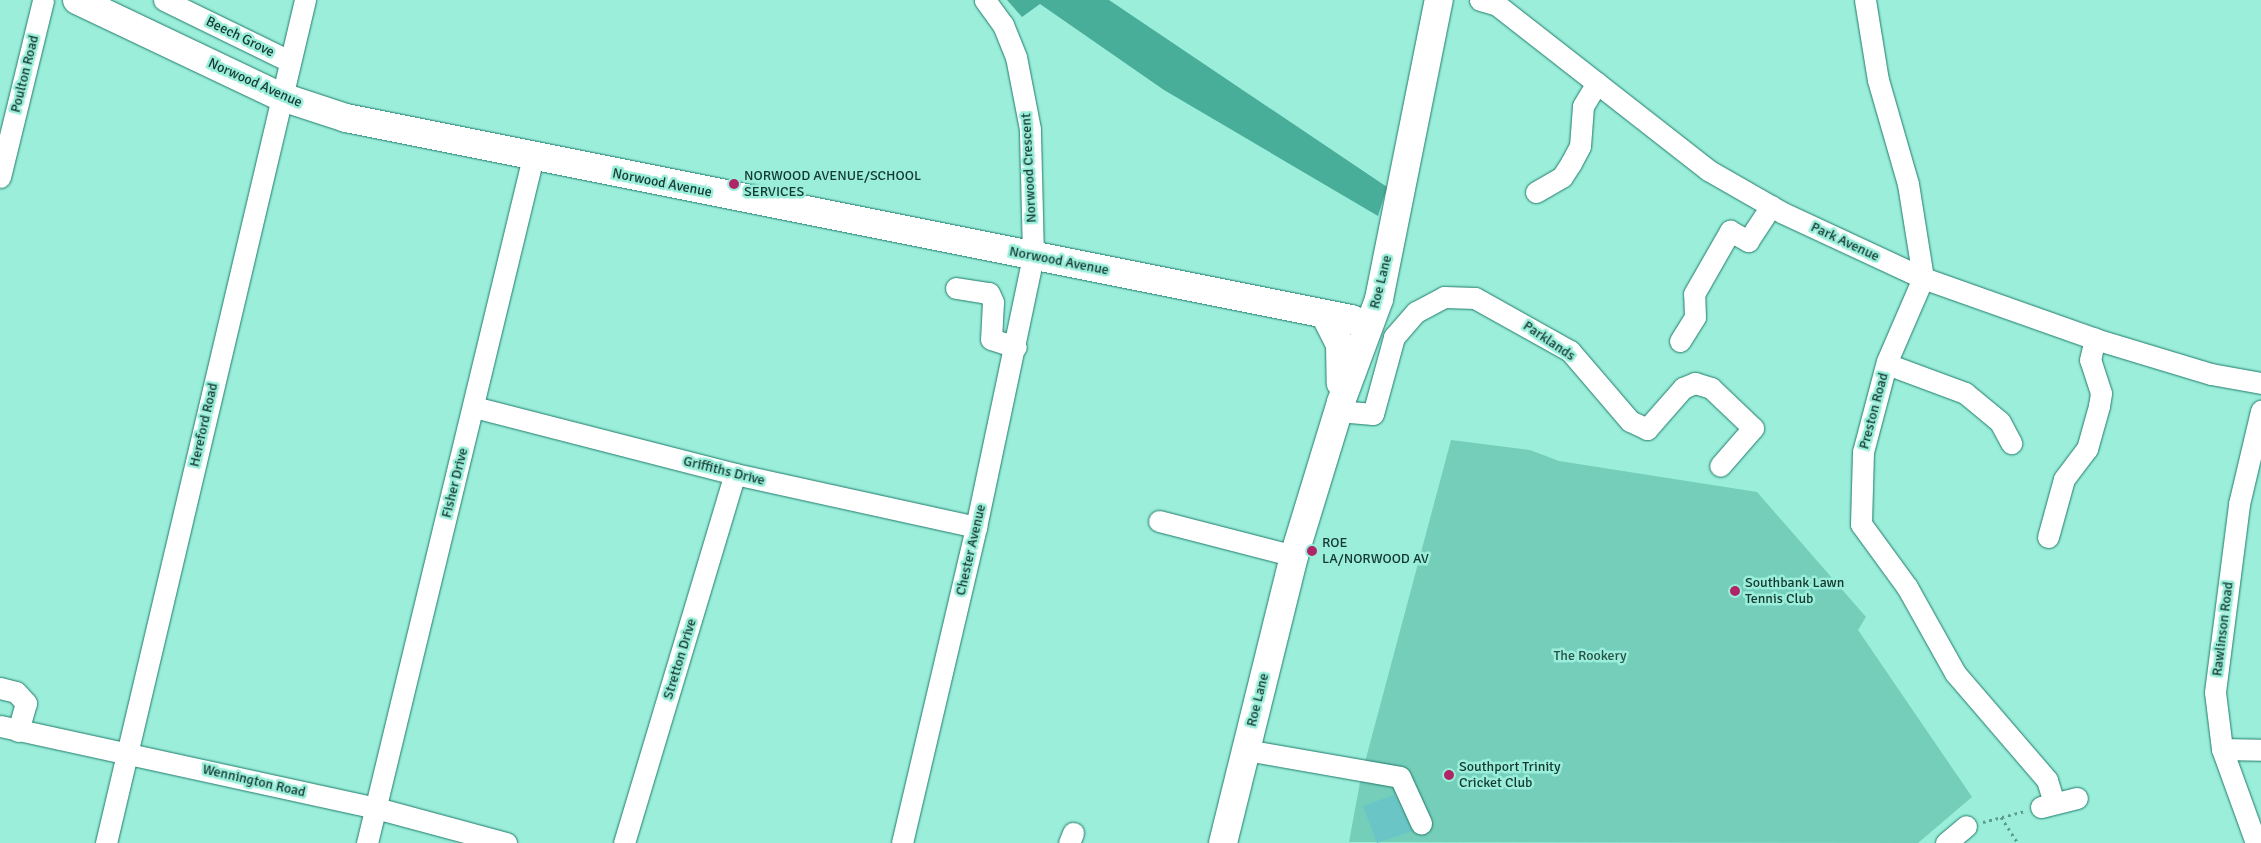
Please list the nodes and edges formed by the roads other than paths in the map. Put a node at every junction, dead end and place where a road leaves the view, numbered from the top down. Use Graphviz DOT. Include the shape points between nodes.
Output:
graph roads {
  1 [pos="43,0"];
  2 [pos="77,0"];
  3 [pos="164,0"];
  4 [pos="304,0"];
  5 [pos="985,0"];
  6 [pos="1439,0"];
  7 [pos="1480,0"];
  8 [pos="1864,0"];
  9 [pos="289,61"];
  10 [pos="1597,83"];
  11 [pos="279,96"];
  12 [pos="533,157"];
  13 [pos="0,177"];
  14 [pos="1536,192"];
  15 [pos="1771,206"];
  16 [pos="1033,256"];
  17 [pos="1923,278"];
  18 [pos="956,288"];
  19 [pos="1325,315"];
  20 [pos="1368,326"];
  21 [pos="2095,339"];
  22 [pos="1680,341"];
  23 [pos="1016,347"];
  24 [pos="1886,364"];
  25 [pos="2261,383"];
  26 [pos="1339,406"];
  27 [pos="474,407"];
  28 [pos="2261,411"];
  29 [pos="2011,443"];
  30 [pos="1720,466"];
  31 [pos="735,474"];
  32 [pos="1159,522"];
  33 [pos="976,526"];
  34 [pos="2048,537"];
  35 [pos="1294,556"];
  36 [pos="0,688"];
  37 [pos="9,729"];
  38 [pos="2222,748"];
  39 [pos="1246,750"];
  40 [pos="2261,750"];
  41 [pos="129,753"];
  42 [pos="2077,798"];
  43 [pos="376,808"];
  44 [pos="1421,824"];
  45 [pos="1966,826"];
  46 [pos="106,843"];
  47 [pos="368,843"];
  48 [pos="506,843"];
  49 [pos="624,843"];
  50 [pos="902,843"];
  51 [pos="1223,843"];
  52 [pos="1946,843"];
  53 [pos="2256,843"];
  1 -- 13 [label="street, Poulton Road"];
  2 -- 11 [label="main road, Norwood Avenue"];
  3 -- 9 [label="street, Beech Grove"];
  4 -- 9 [label="street"];
  5 -- 16 [label="street, Norwood Crescent" via="1003,24 1016,57 1028,120"];
  6 -- 20 [label="main road, Roe Lane" via="1378,299"];
  7 -- 10 [label="street, Park Avenue" via="1497,5"];
  8 -- 17 [label="street" via="1878,80 1908,184"];
  9 -- 11 [label="street"];
  10 -- 14 [label="street" via="1583,106 1580,146 1571,163 1562,177"];
  10 -- 15 [label="street, Park Avenue" via="1708,170"];
  11 -- 12 [label="main road, Norwood Avenue" via="346,118"];
  11 -- 41 [label="street, Hereford Road"];
  12 -- 16 [label="main road, Norwood Avenue"];
  12 -- 27 [label="street, Fisher Drive"];
  15 -- 17 [label="street, Park Avenue"];
  15 -- 22 [label="street" via="1748,241 1730,231 1694,294 1695,317"];
  16 -- 19 [label="main road, Norwood Avenue"];
  16 -- 23 [label="street, Chester Avenue"];
  17 -- 21 [label="street, Park Avenue"];
  17 -- 24 [label="street, Preston Road"];
  18 -- 23 [label="street" via="988,294 993,302 991,339"];
  19 -- 20 [label="main road, Norwood Avenue"];
  19 -- 26 [label="main road" via="1340,344"];
  20 -- 26 [label="main road, Roe Lane"];
  21 -- 25 [label="street, Park Avenue" via="2211,374"];
  21 -- 34 [label="street" via="2090,360 2101,392 2099,406 2087,449 2064,479"];
  23 -- 33 [label="street, Chester Avenue"];
  24 -- 29 [label="street" via="1965,393 2000,422"];
  24 -- 42 [label="street, Preston Road" via="1863,452 1861,524 1907,587 1955,674 2047,780 2047,805"];
  26 -- 30 [label="street, Parklands" via="1373,414 1394,337 1416,312 1444,297 1475,298 1570,351 1630,421 1647,429 1683,388 1695,383 1711,388 1753,428"];
  26 -- 35 [label="main road, Roe Lane"];
  27 -- 31 [label="street, Griffiths Drive"];
  27 -- 43 [label="street, Fisher Drive"];
  28 -- 38 [label="street, Rawlinson Road" via="2240,504 2221,634 2216,692"];
  31 -- 33 [label="street, Griffiths Drive"];
  31 -- 49 [label="street, Stretton Drive"];
  32 -- 35 [label="street"];
  33 -- 50 [label="street, Chester Avenue"];
  35 -- 39 [label="main road, Roe Lane"];
  36 -- 37 [label="street" via="16,692 26,703"];
  37 -- 41 [label="street, Wennington Road"];
  38 -- 40 [label="street"];
  38 -- 53 [label="street, Rawlinson Road"];
  39 -- 44 [label="street" via="1400,777"];
  39 -- 51 [label="main road, Roe Lane"];
  41 -- 43 [label="street, Wennington Road"];
  41 -- 46 [label="street, Hereford Road"];
  43 -- 47 [label="street, Fisher Drive"];
  43 -- 48 [label="street, Wennington Road"];
  45 -- 52 [label="street"];
}
